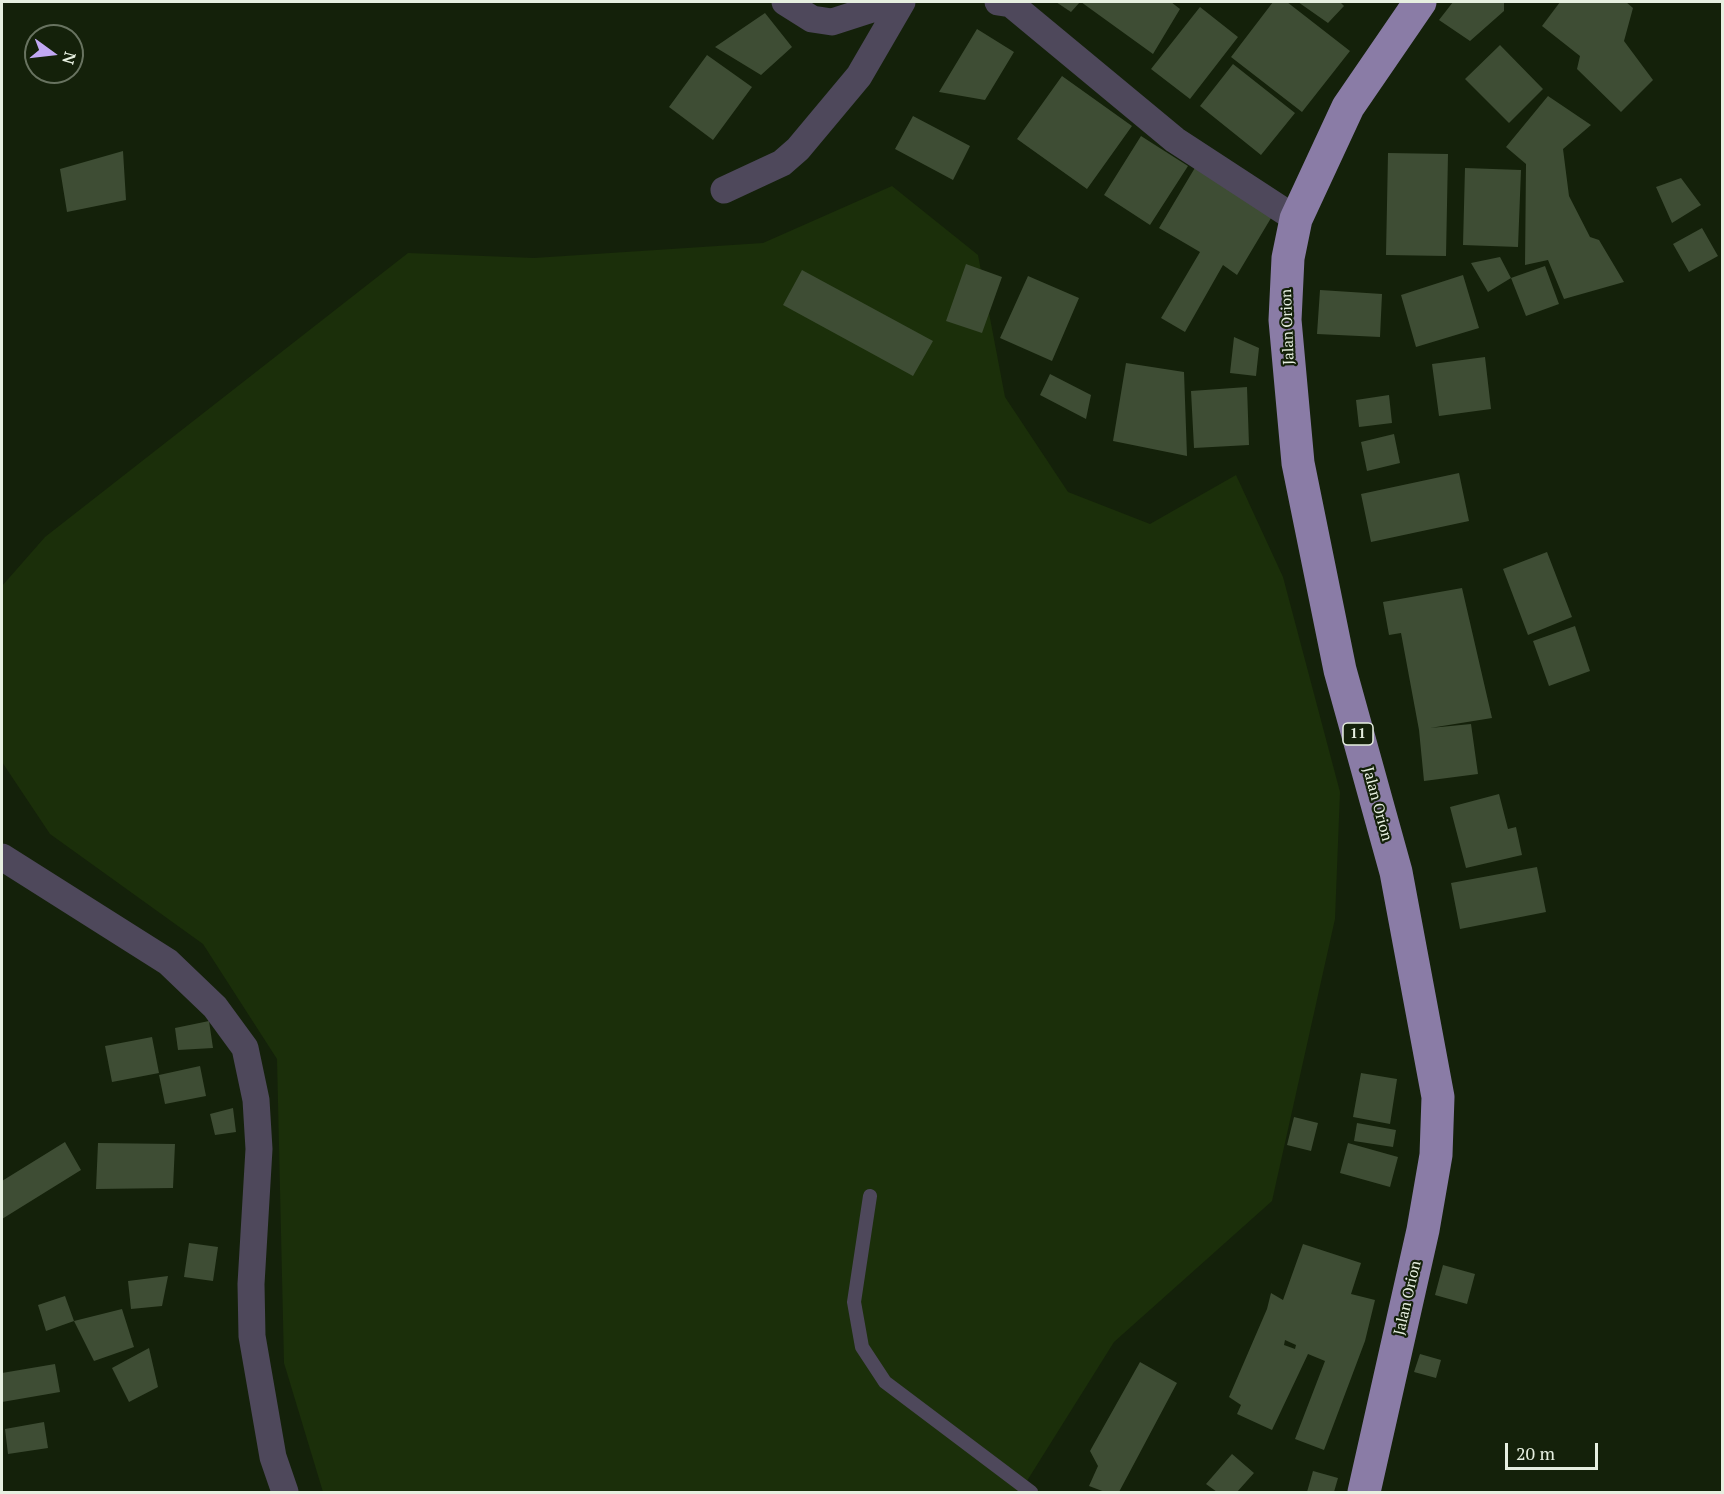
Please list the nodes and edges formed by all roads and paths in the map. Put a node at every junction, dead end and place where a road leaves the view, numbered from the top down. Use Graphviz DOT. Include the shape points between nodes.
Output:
graph roads {
  1 [pos="785,2"];
  2 [pos="894,2"];
  3 [pos="902,2"];
  4 [pos="998,2"];
  5 [pos="1420,2"];
  6 [pos="724,190"];
  7 [pos="1296,219"];
  8 [pos="2,858"];
  9 [pos="870,1196"];
  10 [pos="285,1492"];
  11 [pos="1031,1492"];
  12 [pos="1364,1492"];
  1 -- 2 [label="street" via="812,19 832,22"];
  3 -- 6 [label="street" via="859,76 798,149 782,163"];
  4 -- 7 [label="street" via="1011,4 1175,140"];
  5 -- 7 [label="highway, Jalan Orion / 11" via="1348,107"];
  7 -- 12 [label="highway, Jalan Orion / 11" via="1288,258 1285,320 1298,463 1340,670 1396,872 1438,1096 1436,1155 1424,1230"];
  8 -- 10 [label="street" via="168,962 215,1007 245,1048 256,1100 259,1149 252,1336 273,1457"];
  9 -- 11 [label="lane" via="854,1302 862,1347 885,1382"];
}
